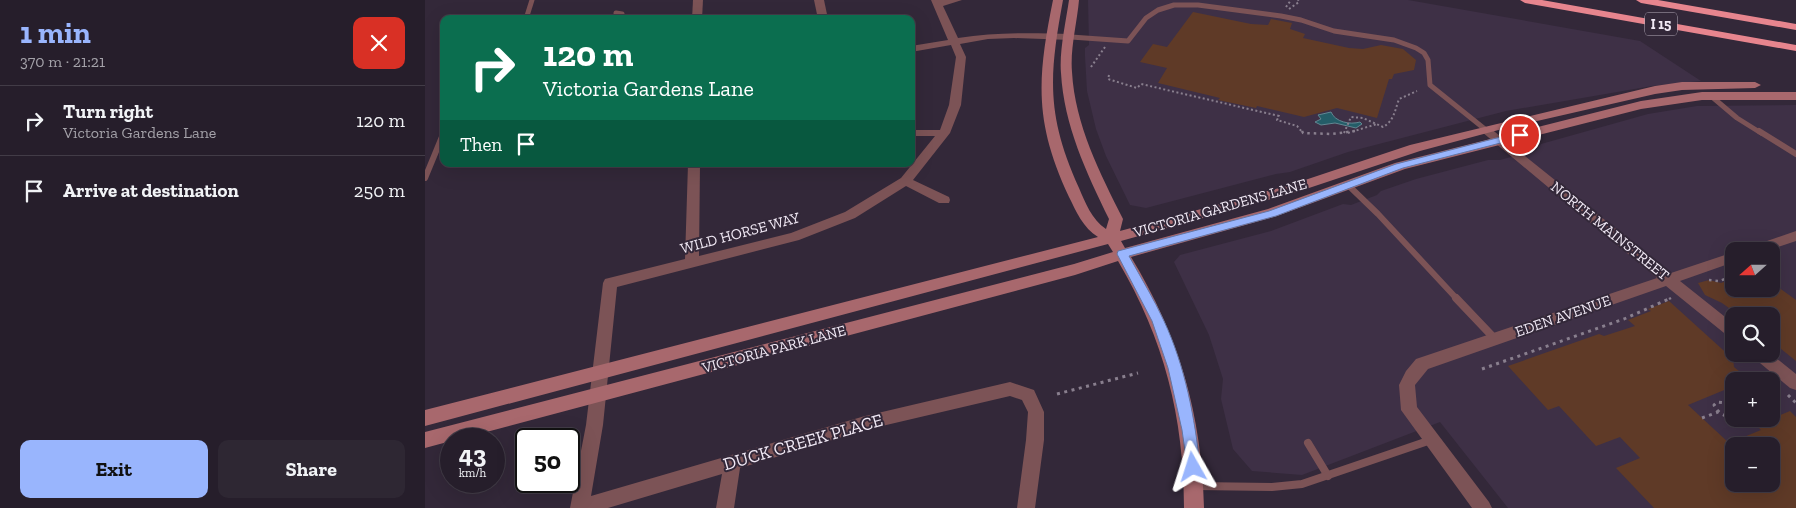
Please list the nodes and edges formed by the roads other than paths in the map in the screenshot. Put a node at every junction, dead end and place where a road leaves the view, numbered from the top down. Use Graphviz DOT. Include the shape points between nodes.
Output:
graph roads {
  1 [pos="532,0"];
  2 [pos="698,0"];
  3 [pos="819,0"];
  4 [pos="957,0"];
  5 [pos="1058,0"];
  6 [pos="1074,0"];
  7 [pos="1525,0"];
  8 [pos="1641,0"];
  9 [pos="937,2"];
  10 [pos="615,13"];
  11 [pos="527,15"];
  12 [pos="622,15"];
  13 [pos="697,15"];
  14 [pos="822,15"];
  15 [pos="1796,27"];
  16 [pos="1051,36"];
  17 [pos="1071,37"];
  18 [pos="955,42"];
  19 [pos="915,48"];
  20 [pos="1796,48"];
  21 [pos="1796,87"];
  22 [pos="1711,96"];
  23 [pos="1796,96"];
  24 [pos="1486,130"];
  25 [pos="915,133"];
  26 [pos="944,133"];
  27 [pos="1500,141"];
  28 [pos="440,142"];
  29 [pos="1796,154"];
  30 [pos="694,167"];
  31 [pos="425,178"];
  32 [pos="905,181"];
  33 [pos="1348,185"];
  34 [pos="944,200"];
  35 [pos="1796,236"];
  36 [pos="1111,238"];
  37 [pos="1778,242"];
  38 [pos="1122,254"];
  39 [pos="1725,260"];
  40 [pos="692,263"];
  41 [pos="1669,279"];
  42 [pos="611,283"];
  43 [pos="1725,326"];
  44 [pos="1495,339"];
  45 [pos="1770,362"];
  46 [pos="600,372"];
  47 [pos="1796,383"];
  48 [pos="597,396"];
  49 [pos="425,418"];
  50 [pos="425,440"];
  51 [pos="1431,440"];
  52 [pos="1308,443"];
  53 [pos="731,464"];
  54 [pos="1328,476"];
  55 [pos="1195,486"];
  56 [pos="579,508"];
  57 [pos="725,508"];
  58 [pos="1026,508"];
  59 [pos="1194,508"];
  60 [pos="1483,508"];
  1 -- 11 [label="lane"];
  2 -- 13 [label="street"];
  3 -- 14 [label="street"];
  4 -- 9 [label="street"];
  5 -- 16 [label="main road"];
  6 -- 17 [label="main road"];
  7 -- 20 [label="highway, I 15"];
  8 -- 15 [label="highway, I 15"];
  9 -- 18 [label="street, WILD HORSE WAY"];
  10 -- 12 [label="lane"];
  16 -- 17 [label="street"];
  16 -- 18 [label="street" via="1014,35"];
  16 -- 36 [label="main road" via="1045,73 1052,134 1072,188 1088,218 1093,226"];
  17 -- 24 [label="lane" via="1128,41 1149,13 1185,4 1292,18 1333,30 1392,39 1426,54 1430,85"];
  17 -- 36 [label="main road" via="1067,72 1072,115 1093,174 1116,219"];
  18 -- 19 [label="street"];
  18 -- 26 [label="street, WILD HORSE WAY" via="961,57 955,105"];
  21 -- 22 [label="main road" via="1711,91"];
  21 -- 24 [label="main road, VICTORIA GARDENS LANE" via="1682,86 1617,98"];
  22 -- 23 [label="main road, VICTORIA GARDENS LANE"];
  22 -- 27 [label="main road, VICTORIA GARDENS LANE" via="1641,105"];
  22 -- 29 [label="lane" via="1737,118"];
  24 -- 27 [label="street, NORTH MAINSTREET"];
  24 -- 36 [label="main road, VICTORIA GARDENS LANE" via="1381,158 1270,195"];
  25 -- 26 [label="street"];
  26 -- 32 [label="street, WILD HORSE WAY"];
  27 -- 33 [label="main road, VICTORIA GARDENS LANE" via="1399,166"];
  27 -- 41 [label="street, NORTH MAINSTREET"];
  28 -- 31 [label="lane"];
  30 -- 40 [label="street"];
  32 -- 34 [label="street"];
  32 -- 40 [label="street, WILD HORSE WAY" via="850,215 794,237"];
  33 -- 38 [label="main road, VICTORIA GARDENS LANE" via="1272,213"];
  33 -- 44 [label="lane"];
  35 -- 37 [label="street"];
  36 -- 38 [label="main road"];
  36 -- 46 [label="main road, VICTORIA PARK LANE"];
  38 -- 48 [label="main road, VICTORIA PARK LANE"];
  38 -- 55 [label="main road" via="1158,321 1179,381 1189,430"];
  39 -- 41 [label="street, EDEN AVENUE"];
  40 -- 42 [label="street, WILD HORSE WAY"];
  41 -- 43 [label="street, NORTH MAINSTREET"];
  41 -- 44 [label="street, EDEN AVENUE"];
  42 -- 46 [label="street"];
  44 -- 51 [label="street, EDEN AVENUE" via="1422,364 1410,376 1405,391 1409,410"];
  45 -- 47 [label="street"];
  46 -- 48 [label="street"];
  46 -- 49 [label="main road, VICTORIA PARK LANE"];
  48 -- 50 [label="main road, VICTORIA PARK LANE"];
  48 -- 56 [label="street"];
  51 -- 54 [label="lane"];
  51 -- 60 [label="street"];
  52 -- 54 [label="lane"];
  53 -- 56 [label="street, DUCK CREEK PLACE"];
  53 -- 57 [label="street"];
  53 -- 58 [label="street, DUCK CREEK PLACE" via="865,423 1010,389 1028,395 1036,412"];
  54 -- 55 [label="lane" via="1272,488"];
  55 -- 59 [label="main road"];
}
